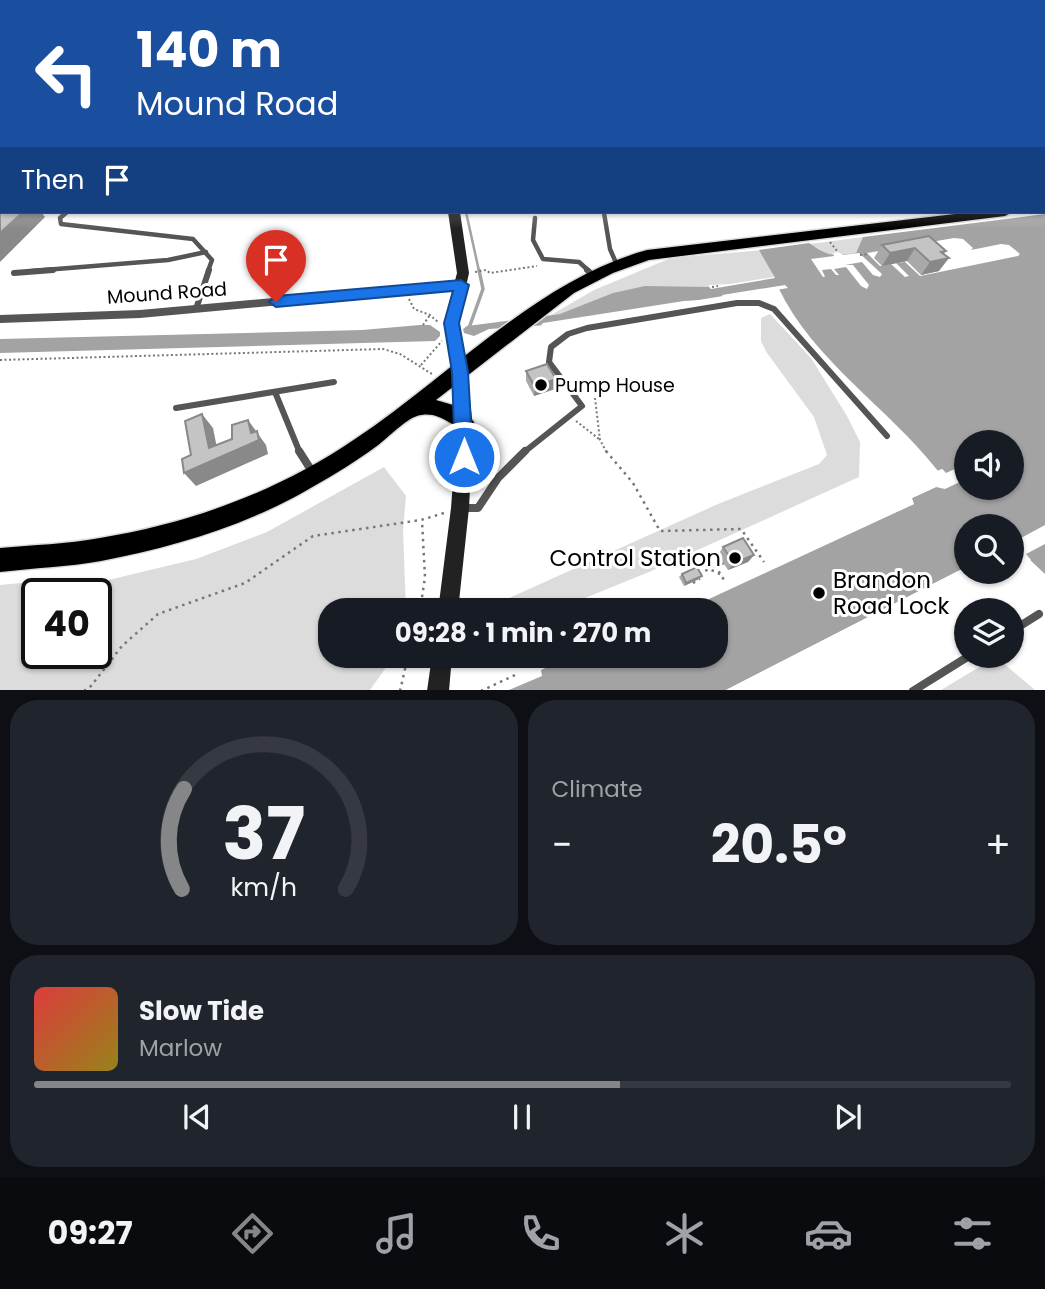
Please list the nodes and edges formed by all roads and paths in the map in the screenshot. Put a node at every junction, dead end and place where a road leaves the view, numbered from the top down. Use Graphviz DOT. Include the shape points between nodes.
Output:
graph roads {
  1 [pos="65,214"];
  2 [pos="454,214"];
  3 [pos="604,214"];
  4 [pos="987,214"];
  5 [pos="535,218"];
  6 [pos="829,241"];
  7 [pos="206,252"];
  8 [pos="838,252"];
  9 [pos="868,254"];
  10 [pos="860,255"];
  11 [pos="551,260"];
  12 [pos="617,265"];
  13 [pos="475,272"];
  14 [pos="13,273"];
  15 [pos="594,276"];
  16 [pos="461,285"];
  17 [pos="718,286"];
  18 [pos="712,287"];
  19 [pos="410,289"];
  20 [pos="196,309"];
  21 [pos="430,315"];
  22 [pos="0,319"];
  23 [pos="423,325"];
  24 [pos="441,325"];
  25 [pos="442,333"];
  26 [pos="0,360"];
  27 [pos="460,372"];
  28 [pos="334,382"];
  29 [pos="275,392"];
  30 [pos="595,398"];
  31 [pos="176,408"];
  32 [pos="412,408"];
  33 [pos="570,416"];
  34 [pos="464,422"];
  35 [pos="887,436"];
  36 [pos="600,440"];
  37 [pos="314,475"];
  38 [pos="460,508"];
  39 [pos="421,520"];
  40 [pos="757,552"];
  41 [pos="752,555"];
  42 [pos="0,560"];
  43 [pos="764,562"];
  44 [pos="724,566"];
  45 [pos="719,572"];
  46 [pos="724,580"];
  47 [pos="693,583"];
  48 [pos="423,598"];
  49 [pos="449,598"];
  50 [pos="1039,614"];
  51 [pos="1024,623"];
  52 [pos="954,665"];
  53 [pos="405,668"];
  54 [pos="441,668"];
  55 [pos="515,675"];
  56 [pos="85,690"];
  57 [pos="400,690"];
  58 [pos="438,690"];
  59 [pos="483,690"];
  60 [pos="914,690"];
  1 -- 7 [label="lane" via="61,224 184,236"];
  2 -- 16 [label="street" via="463,267"];
  3 -- 12 [label="lane"];
  4 -- 12 [label="main road" via="700,247"];
  5 -- 11 [label="lane" via="534,247 543,259"];
  6 -- 8 [label="path"];
  7 -- 14 [label="lane" via="168,260"];
  7 -- 20 [label="lane" via="212,260"];
  9 -- 10 [label="path"];
  11 -- 13 [label="path" via="543,265"];
  11 -- 15 [label="lane" via="579,262"];
  12 -- 15 [label="main road"];
  15 -- 27 [label="main road" via="535,312"];
  16 -- 19 [label="street, Mound Road"];
  16 -- 27 [label="street" via="451,323"];
  17 -- 18 [label="path"];
  19 -- 20 [label="street, Mound Road"];
  19 -- 21 [label="path" via="409,303"];
  20 -- 22 [label="street, Mound Road"];
  21 -- 23 [label="path"];
  21 -- 24 [label="path"];
  25 -- 26 [label="path" via="440,346 420,366 383,349"];
  27 -- 32 [label="main road"];
  27 -- 34 [label="street"];
  28 -- 29 [label="lane"];
  29 -- 31 [label="lane"];
  29 -- 37 [label="lane" via="297,448"];
  30 -- 36 [label="path"];
  32 -- 34 [label="main road" via="439,407"];
  32 -- 37 [label="main road"];
  33 -- 35 [label="lane" via="582,406 549,362 551,347 559,339 587,328 759,303 774,309"];
  33 -- 36 [label="path"];
  33 -- 38 [label="lane" via="502,474 478,508"];
  34 -- 38 [label="street"];
  36 -- 40 [label="path" via="660,531 741,529"];
  37 -- 42 [label="main road" via="232,514 169,535 99,550"];
  38 -- 39 [label="path"];
  38 -- 49 [label="street"];
  39 -- 48 [label="path" via="426,568"];
  39 -- 56 [label="path" via="313,536 245,583 158,614 122,646"];
  40 -- 41 [label="path"];
  40 -- 43 [label="path"];
  44 -- 45 [label="path" via="716,567"];
  45 -- 46 [label="path"];
  45 -- 47 [label="path" via="709,569"];
  50 -- 51 [label="lane"];
  52 -- 60 [label="lane"];
  53 -- 57 [label="path"];
  54 -- 58 [label="street"];
  55 -- 59 [label="path"];
}
